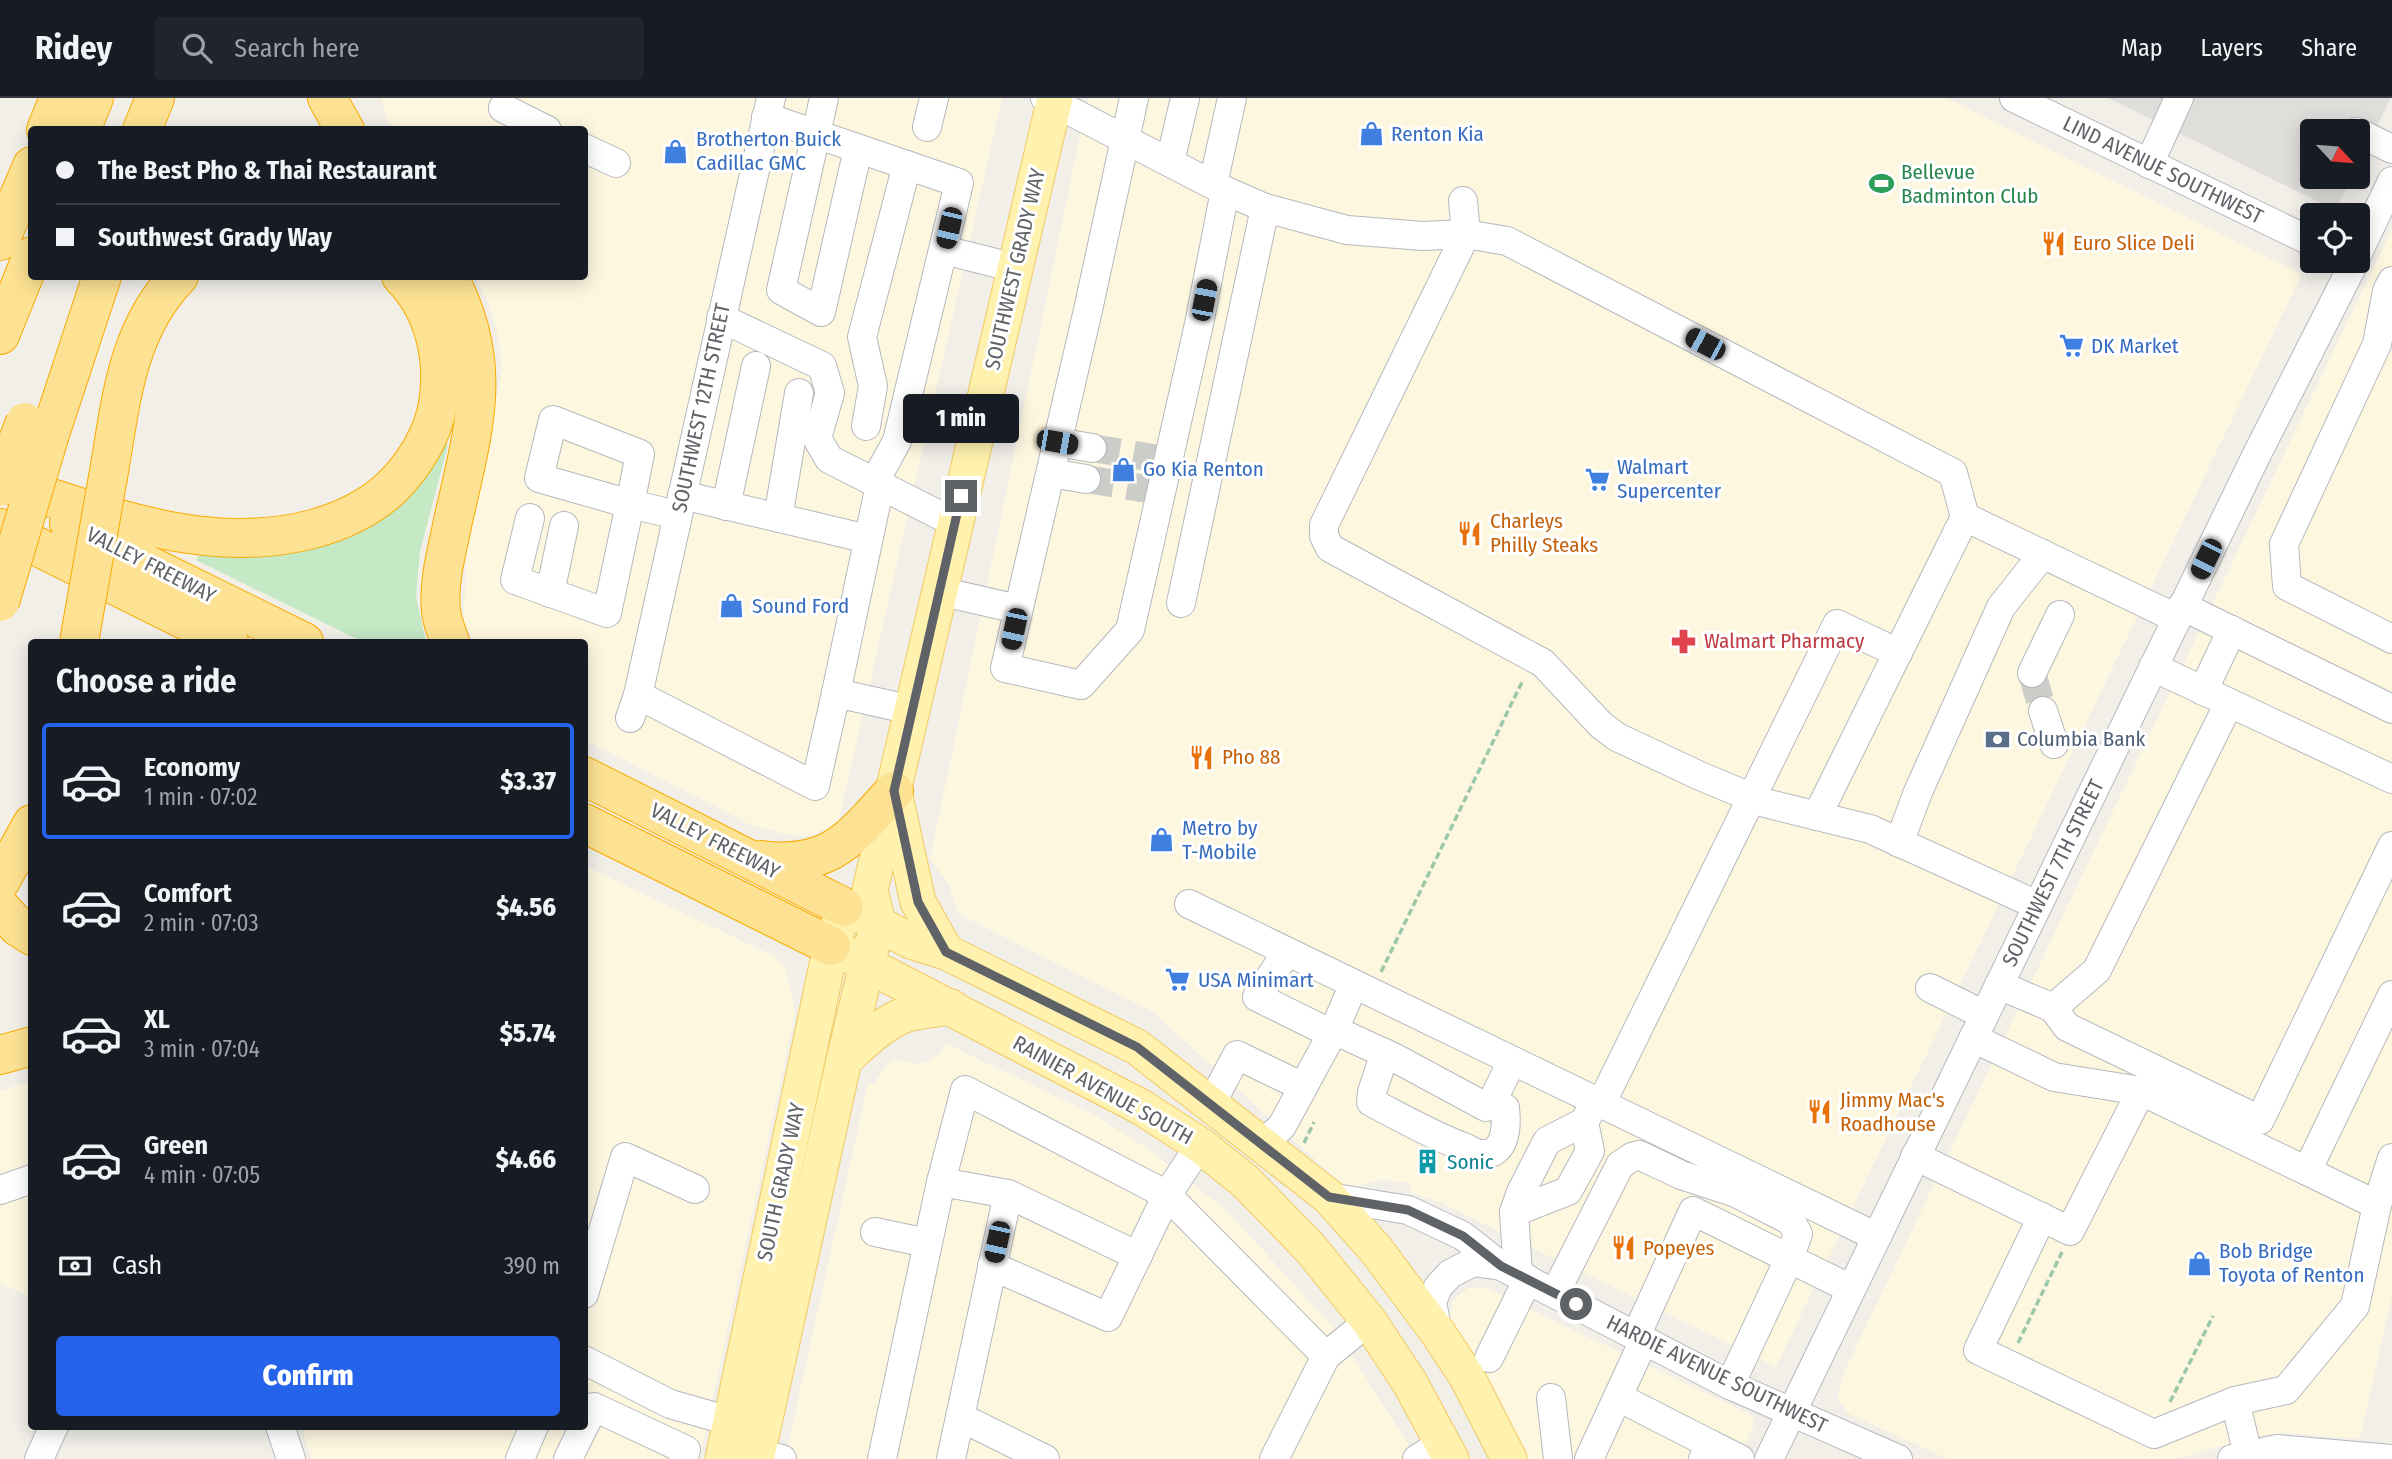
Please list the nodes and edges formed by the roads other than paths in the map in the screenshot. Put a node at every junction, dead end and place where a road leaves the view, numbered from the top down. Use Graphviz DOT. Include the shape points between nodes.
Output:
graph roads {
  1 [pos="59,98"];
  2 [pos="94,98"];
  3 [pos="155,98"];
  4 [pos="327,98"];
  5 [pos="824,98"];
  6 [pos="934,98"];
  7 [pos="1134,98"];
  8 [pos="1185,98"];
  9 [pos="1232,98"];
  10 [pos="2016,98"];
  11 [pos="1051,99"];
  12 [pos="2191,101"];
  13 [pos="768,108"];
  14 [pos="502,112"];
  15 [pos="48,126"];
  16 [pos="83,126"];
  17 [pos="144,126"];
  18 [pos="343,126"];
  19 [pos="537,126"];
  20 [pos="927,127"];
  21 [pos="814,134"];
  22 [pos="2370,138"];
  23 [pos="1124,139"];
  24 [pos="858,149"];
  25 [pos="2392,149"];
  26 [pos="588,150"];
  27 [pos="1170,162"];
  28 [pos="616,163"];
  29 [pos="2149,164"];
  30 [pos="907,165"];
  31 [pos="28,175"];
  32 [pos="2392,181"];
  33 [pos="1219,188"];
  34 [pos="1463,201"];
  35 [pos="1265,208"];
  36 [pos="2370,227"];
  37 [pos="1466,234"];
  38 [pos="2300,236"];
  39 [pos="0,241"];
  40 [pos="944,250"];
  41 [pos="28,266"];
  42 [pos="1015,268"];
  43 [pos="2348,273"];
  44 [pos="2369,273"];
  45 [pos="83,280"];
  46 [pos="100,280"];
  47 [pos="175,280"];
  48 [pos="404,280"];
  49 [pos="450,280"];
  50 [pos="2390,288"];
  51 [pos="721,318"];
  52 [pos="0,335"];
  53 [pos="2384,347"];
  54 [pos="756,366"];
  55 [pos="799,393"];
  56 [pos="866,425"];
  57 [pos="38,428"];
  58 [pos="1057,442"];
  59 [pos="1092,448"];
  60 [pos="1213,456"];
  61 [pos="1166,457"];
  62 [pos="1051,473"];
  63 [pos="1086,479"];
  64 [pos="877,484"];
  65 [pos="0,485"];
  66 [pos="680,505"];
  67 [pos="726,506"];
  68 [pos="1965,517"];
  69 [pos="530,518"];
  70 [pos="778,518"];
  71 [pos="955,523"];
  72 [pos="564,526"];
  73 [pos="4,529"];
  74 [pos="869,539"];
  75 [pos="2043,554"];
  76 [pos="939,591"];
  77 [pos="550,593"];
  78 [pos="0,602"];
  79 [pos="1181,603"];
  80 [pos="1018,609"];
  81 [pos="2179,612"];
  82 [pos="2060,615"];
  83 [pos="2232,630"];
  84 [pos="80,639"];
  85 [pos="163,639"];
  86 [pos="223,639"];
  87 [pos="298,639"];
  88 [pos="449,639"];
  89 [pos="2392,639"];
  90 [pos="1898,653"];
  91 [pos="2153,667"];
  92 [pos="2032,673"];
  93 [pos="2203,691"];
  94 [pos="836,693"];
  95 [pos="2229,703"];
  96 [pos="2392,709"];
  97 [pos="912,710"];
  98 [pos="2043,711"];
  99 [pos="2054,744"];
  100 [pos="591,776"];
  101 [pos="2392,779"];
  102 [pos="894,791"];
  103 [pos="1750,797"];
  104 [pos="1817,816"];
  105 [pos="588,825"];
  106 [pos="28,831"];
  107 [pos="1899,843"];
  108 [pos="2392,846"];
  109 [pos="752,859"];
  110 [pos="0,882"];
  111 [pos="857,898"];
  112 [pos="1189,904"];
  113 [pos="2037,905"];
  114 [pos="0,907"];
  115 [pos="878,924"];
  116 [pos="28,933"];
  117 [pos="831,946"];
  118 [pos="946,952"];
  119 [pos="1281,960"];
  120 [pos="867,964"];
  121 [pos="1999,985"];
  122 [pos="1363,988"];
  123 [pos="1930,988"];
  124 [pos="2392,995"];
  125 [pos="951,1007"];
  126 [pos="2053,1007"];
  127 [pos="1978,1026"];
  128 [pos="1333,1032"];
  129 [pos="2383,1038"];
  130 [pos="28,1047"];
  131 [pos="1385,1053"];
  132 [pos="0,1055"];
  133 [pos="844,1060"];
  134 [pos="1521,1065"];
  135 [pos="1303,1087"];
  136 [pos="2141,1091"];
  137 [pos="1211,1104"];
  138 [pos="1495,1107"];
  139 [pos="1594,1109"];
  140 [pos="1263,1144"];
  141 [pos="1200,1145"];
  142 [pos="1915,1156"];
  143 [pos="2392,1158"];
  144 [pos="2307,1171"];
  145 [pos="28,1180"];
  146 [pos="941,1182"];
  147 [pos="695,1189"];
  148 [pos="0,1190"];
  149 [pos="1007,1194"];
  150 [pos="1167,1195"];
  151 [pos="1329,1197"];
  152 [pos="2377,1205"];
  153 [pos="1514,1212"];
  154 [pos="2042,1217"];
  155 [pos="875,1233"];
  156 [pos="1877,1237"];
  157 [pos="927,1243"];
  158 [pos="1138,1256"];
  159 [pos="1789,1259"];
  160 [pos="992,1266"];
  161 [pos="1515,1273"];
  162 [pos="588,1281"];
  163 [pos="1851,1289"];
  164 [pos="1555,1293"];
  165 [pos="1369,1321"];
  166 [pos="1438,1333"];
  167 [pos="1640,1338"];
  168 [pos="1326,1356"];
  169 [pos="1489,1358"];
  170 [pos="588,1362"];
  171 [pos="618,1378"];
  172 [pos="1730,1385"];
  173 [pos="1618,1396"];
  174 [pos="1551,1398"];
  175 [pos="2235,1401"];
  176 [pos="670,1404"];
  177 [pos="1791,1412"];
  178 [pos="960,1417"];
  179 [pos="591,1421"];
  180 [pos="730,1421"];
  181 [pos="52,1430"];
  182 [pos="281,1430"];
  183 [pos="532,1430"];
  184 [pos="586,1430"];
  185 [pos="657,1437"];
  186 [pos="1707,1452"];
  187 [pos="1438,1453"];
  188 [pos="765,1457"];
  189 [pos="2240,1457"];
  190 [pos="953,1458"];
  191 [pos="2392,1458"];
  192 [pos="39,1459"];
  193 [pos="291,1459"];
  194 [pos="520,1459"];
  195 [pos="568,1459"];
  196 [pos="683,1459"];
  197 [pos="723,1459"];
  198 [pos="882,1459"];
  199 [pos="1045,1459"];
  200 [pos="1274,1459"];
  201 [pos="1509,1459"];
  202 [pos="1558,1459"];
  203 [pos="1589,1459"];
  204 [pos="1740,1459"];
  205 [pos="1769,1459"];
  206 [pos="1898,1459"];
  1 -- 15 [label="highway"];
  2 -- 16 [label="highway"];
  3 -- 17 [label="highway"];
  4 -- 18 [label="highway"];
  5 -- 21 [label="street"];
  6 -- 20 [label="street"];
  7 -- 23 [label="street"];
  8 -- 27 [label="street"];
  9 -- 33 [label="street"];
  10 -- 29 [label="street, LIND AVENUE SOUTHWEST"];
  11 -- 23 [label="street"];
  11 -- 42 [label="main road, SOUTHWEST GRADY WAY"];
  12 -- 29 [label="street"];
  13 -- 21 [label="street"];
  13 -- 51 [label="street, SOUTHWEST 12TH STREET"];
  14 -- 19 [label="street"];
  21 -- 24 [label="street"];
  21 -- 24 [label="street" via="781,290 821,312"];
  22 -- 25 [label="street"];
  23 -- 27 [label="street"];
  23 -- 58 [label="street"];
  24 -- 30 [label="street"];
  26 -- 28 [label="street"];
  27 -- 33 [label="street"];
  29 -- 38 [label="street, LIND AVENUE SOUTHWEST"];
  30 -- 40 [label="street" via="959,183"];
  30 -- 56 [label="street" via="862,337 873,386"];
  31 -- 39 [label="highway"];
  32 -- 36 [label="street, SOUTHWEST 7TH STREET"];
  33 -- 35 [label="street"];
  33 -- 61 [label="street" via="1199,324"];
  34 -- 37 [label="street"];
  35 -- 37 [label="street" via="1347,230"];
  35 -- 60 [label="street"];
  37 -- 68 [label="street" via="1507,241 1953,473"];
  37 -- 103 [label="street" via="1324,524 1324,536 1331,548 1543,663 1616,737"];
  40 -- 42 [label="street"];
  40 -- 64 [label="street" via="897,441"];
  41 -- 52 [label="highway"];
  42 -- 71 [label="main road, SOUTHWEST GRADY WAY"];
  43 -- 81 [label="street, SOUTHWEST 7TH STREET"];
  44 -- 50 [label="street"];
  45 -- 57 [label="highway"];
  46 -- 57 [label="highway"];
  47 -- 84 [label="highway, bridge" via="149,314 134,350"];
  48 -- 65 [label="highway" via="434,332 441,384 437,411 427,440 400,479 383,496 343,520 297,533 223,540 134,523"];
  49 -- 88 [label="highway" via="471,328 478,373 476,409 441,578 441,614"];
  50 -- 53 [label="street"];
  51 -- 64 [label="street" via="822,366 830,393 817,439 829,459"];
  51 -- 66 [label="street, SOUTHWEST 12TH STREET"];
  53 -- 89 [label="street" via="2284,544 2287,586"];
  54 -- 67 [label="street"];
  55 -- 70 [label="street"];
  57 -- 65 [label="highway, bridge"];
  57 -- 78 [label="highway, bridge"];
  58 -- 59 [label="street"];
  58 -- 62 [label="street"];
  60 -- 61 [label="street"];
  60 -- 79 [label="street"];
  61 -- 80 [label="street" via="1130,631 1081,685 1005,668"];
  62 -- 63 [label="street"];
  62 -- 80 [label="street"];
  64 -- 71 [label="street"];
  64 -- 74 [label="street"];
  65 -- 87 [label="highway, VALLEY FREEWAY"];
  66 -- 67 [label="street"];
  66 -- 77 [label="street" via="630,504 607,613"];
  66 -- 94 [label="street, SOUTHWEST 12TH STREET" via="634,706 815,786"];
  67 -- 70 [label="street"];
  68 -- 75 [label="street"];
  68 -- 90 [label="street"];
  69 -- 77 [label="street" via="516,580"];
  70 -- 74 [label="street"];
  71 -- 76 [label="main road, SOUTHWEST GRADY WAY"];
  72 -- 77 [label="street"];
  73 -- 85 [label="highway"];
  73 -- 86 [label="highway, VALLEY FREEWAY"];
  74 -- 94 [label="street"];
  75 -- 81 [label="street"];
  75 -- 107 [label="street" via="2001,607"];
  76 -- 80 [label="street"];
  76 -- 97 [label="main road, SOUTHWEST GRADY WAY"];
  81 -- 83 [label="street"];
  81 -- 91 [label="street, SOUTHWEST 7TH STREET"];
  82 -- 92 [label="street"];
  83 -- 93 [label="street"];
  83 -- 96 [label="street"];
  90 -- 103 [label="street" via="1837,624"];
  90 -- 104 [label="street"];
  91 -- 93 [label="street"];
  91 -- 113 [label="street, SOUTHWEST 7TH STREET"];
  93 -- 95 [label="street"];
  94 -- 97 [label="street"];
  95 -- 101 [label="street"];
  95 -- 126 [label="street" via="2097,970"];
  97 -- 102 [label="main road, SOUTHWEST GRADY WAY"];
  98 -- 99 [label="street"];
  100 -- 109 [label="highway, VALLEY FREEWAY"];
  102 -- 109 [label="highway" via="836,850 785,863"];
  102 -- 111 [label="main road, SOUTHWEST GRADY WAY"];
  102 -- 118 [label="main road" via="918,902"];
  103 -- 104 [label="street"];
  103 -- 139 [label="street"];
  104 -- 107 [label="street" via="1870,829"];
  105 -- 117 [label="highway, VALLEY FREEWAY"];
  106 -- 110 [label="highway"];
  107 -- 113 [label="street"];
  108 -- 126 [label="street" via="2260,1120 2067,1027"];
  109 -- 111 [label="highway, VALLEY FREEWAY"];
  111 -- 115 [label="main road, RAINIER AVENUE SOUTH"];
  111 -- 117 [label="main road, SOUTH GRADY WAY"];
  112 -- 119 [label="street"];
  113 -- 121 [label="street, SOUTHWEST 7TH STREET"];
  114 -- 116 [label="highway"];
  115 -- 118 [label="main road, RAINIER AVENUE SOUTH"];
  115 -- 120 [label="main road, SOUTH GRADY WAY"];
  117 -- 120 [label="main road, RAINIER AVENUE SOUTH"];
  117 -- 180 [label="main road, SOUTH GRADY WAY"];
  118 -- 137 [label="main road, RAINIER AVENUE SOUTH" via="1137,1047"];
  119 -- 122 [label="street"];
  119 -- 128 [label="street" via="1257,997"];
  120 -- 125 [label="main road, RAINIER AVENUE SOUTH"];
  120 -- 133 [label="main road, SOUTH GRADY WAY"];
  121 -- 126 [label="street"];
  121 -- 127 [label="street, SOUTHWEST 7TH STREET"];
  122 -- 128 [label="street"];
  122 -- 134 [label="street"];
  123 -- 127 [label="street"];
  124 -- 129 [label="street"];
  125 -- 133 [label="main road" via="890,1022"];
  125 -- 141 [label="main road, RAINIER AVENUE SOUTH" via="1141,1107"];
  127 -- 136 [label="street" via="2054,1077"];
  127 -- 142 [label="street, SOUTHWEST 7TH STREET"];
  128 -- 131 [label="street"];
  128 -- 135 [label="street"];
  129 -- 144 [label="street"];
  130 -- 132 [label="highway"];
  131 -- 138 [label="street"];
  131 -- 138 [label="street" via="1371,1102 1462,1147 1480,1154 1490,1153 1502,1143 1507,1129"];
  133 -- 188 [label="main road, SOUTH GRADY WAY"];
  134 -- 138 [label="street"];
  134 -- 139 [label="street"];
  135 -- 137 [label="street" via="1237,1055"];
  135 -- 140 [label="street" via="1282,1126"];
  136 -- 144 [label="street"];
  136 -- 154 [label="street" via="2070,1231"];
  137 -- 140 [label="main road, RAINIER AVENUE SOUTH"];
  139 -- 153 [label="street" via="1547,1142"];
  139 -- 153 [label="street" via="1590,1151 1569,1191"];
  139 -- 156 [label="street"];
  140 -- 151 [label="main road, RAINIER AVENUE SOUTH"];
  141 -- 150 [label="street"];
  141 -- 165 [label="main road, RAINIER AVENUE SOUTH" via="1245,1182 1311,1249"];
  142 -- 154 [label="street"];
  142 -- 156 [label="street, SOUTHWEST 7TH STREET"];
  143 -- 152 [label="street"];
  144 -- 152 [label="street"];
  145 -- 148 [label="street"];
  146 -- 149 [label="street"];
  146 -- 150 [label="street" via="965,1090"];
  146 -- 157 [label="street"];
  147 -- 162 [label="street" via="625,1157"];
  149 -- 158 [label="street"];
  149 -- 160 [label="street"];
  150 -- 158 [label="street"];
  150 -- 168 [label="street"];
  151 -- 161 [label="street, HARDIE AVENUE SOUTHWEST" via="1408,1210 1463,1236"];
  151 -- 166 [label="main road, RAINIER AVENUE SOUTH" via="1377,1251"];
  152 -- 175 [label="street" via="2355,1306 2286,1390"];
  153 -- 161 [label="street"];
  154 -- 175 [label="street" via="1978,1350 2154,1434"];
  155 -- 157 [label="street"];
  156 -- 163 [label="street, SOUTHWEST 7TH STREET"];
  157 -- 198 [label="street"];
  158 -- 160 [label="street" via="1108,1317"];
  159 -- 163 [label="street"];
  159 -- 164 [label="street" via="1798,1234 1791,1222 1639,1155 1620,1165"];
  159 -- 167 [label="street" via="1693,1211"];
  159 -- 172 [label="street"];
  160 -- 178 [label="street"];
  161 -- 164 [label="street, HARDIE AVENUE SOUTHWEST"];
  161 -- 166 [label="street, HARDIE AVENUE SOUTHWEST" via="1474,1262 1450,1274 1432,1302"];
  161 -- 169 [label="street"];
  163 -- 177 [label="street, SOUTHWEST 7TH STREET"];
  164 -- 167 [label="street, HARDIE AVENUE SOUTHWEST"];
  165 -- 168 [label="street"];
  165 -- 187 [label="main road, RAINIER AVENUE SOUTH" via="1410,1383"];
  166 -- 201 [label="main road, RAINIER AVENUE SOUTH" via="1467,1377"];
  167 -- 172 [label="street, HARDIE AVENUE SOUTHWEST"];
  167 -- 173 [label="street"];
  168 -- 200 [label="street"];
  170 -- 171 [label="street"];
  171 -- 176 [label="street"];
  171 -- 179 [label="street"];
  172 -- 177 [label="street, HARDIE AVENUE SOUTHWEST"];
  173 -- 186 [label="street"];
  173 -- 203 [label="street"];
  174 -- 202 [label="street"];
  175 -- 189 [label="street"];
  176 -- 180 [label="street"];
  176 -- 185 [label="street"];
  177 -- 205 [label="street, SOUTHWEST 7TH STREET"];
  177 -- 206 [label="street, HARDIE AVENUE SOUTHWEST"];
  178 -- 190 [label="street"];
  178 -- 199 [label="street"];
  179 -- 185 [label="street"];
  180 -- 197 [label="main road, SOUTH GRADY WAY"];
  181 -- 192 [label="street"];
  182 -- 193 [label="street"];
  183 -- 194 [label="street"];
  184 -- 195 [label="street"];
  185 -- 196 [label="street" via="687,1450"];
  186 -- 204 [label="street"];
  189 -- 191 [label="street" via="2277,1449"];
}
